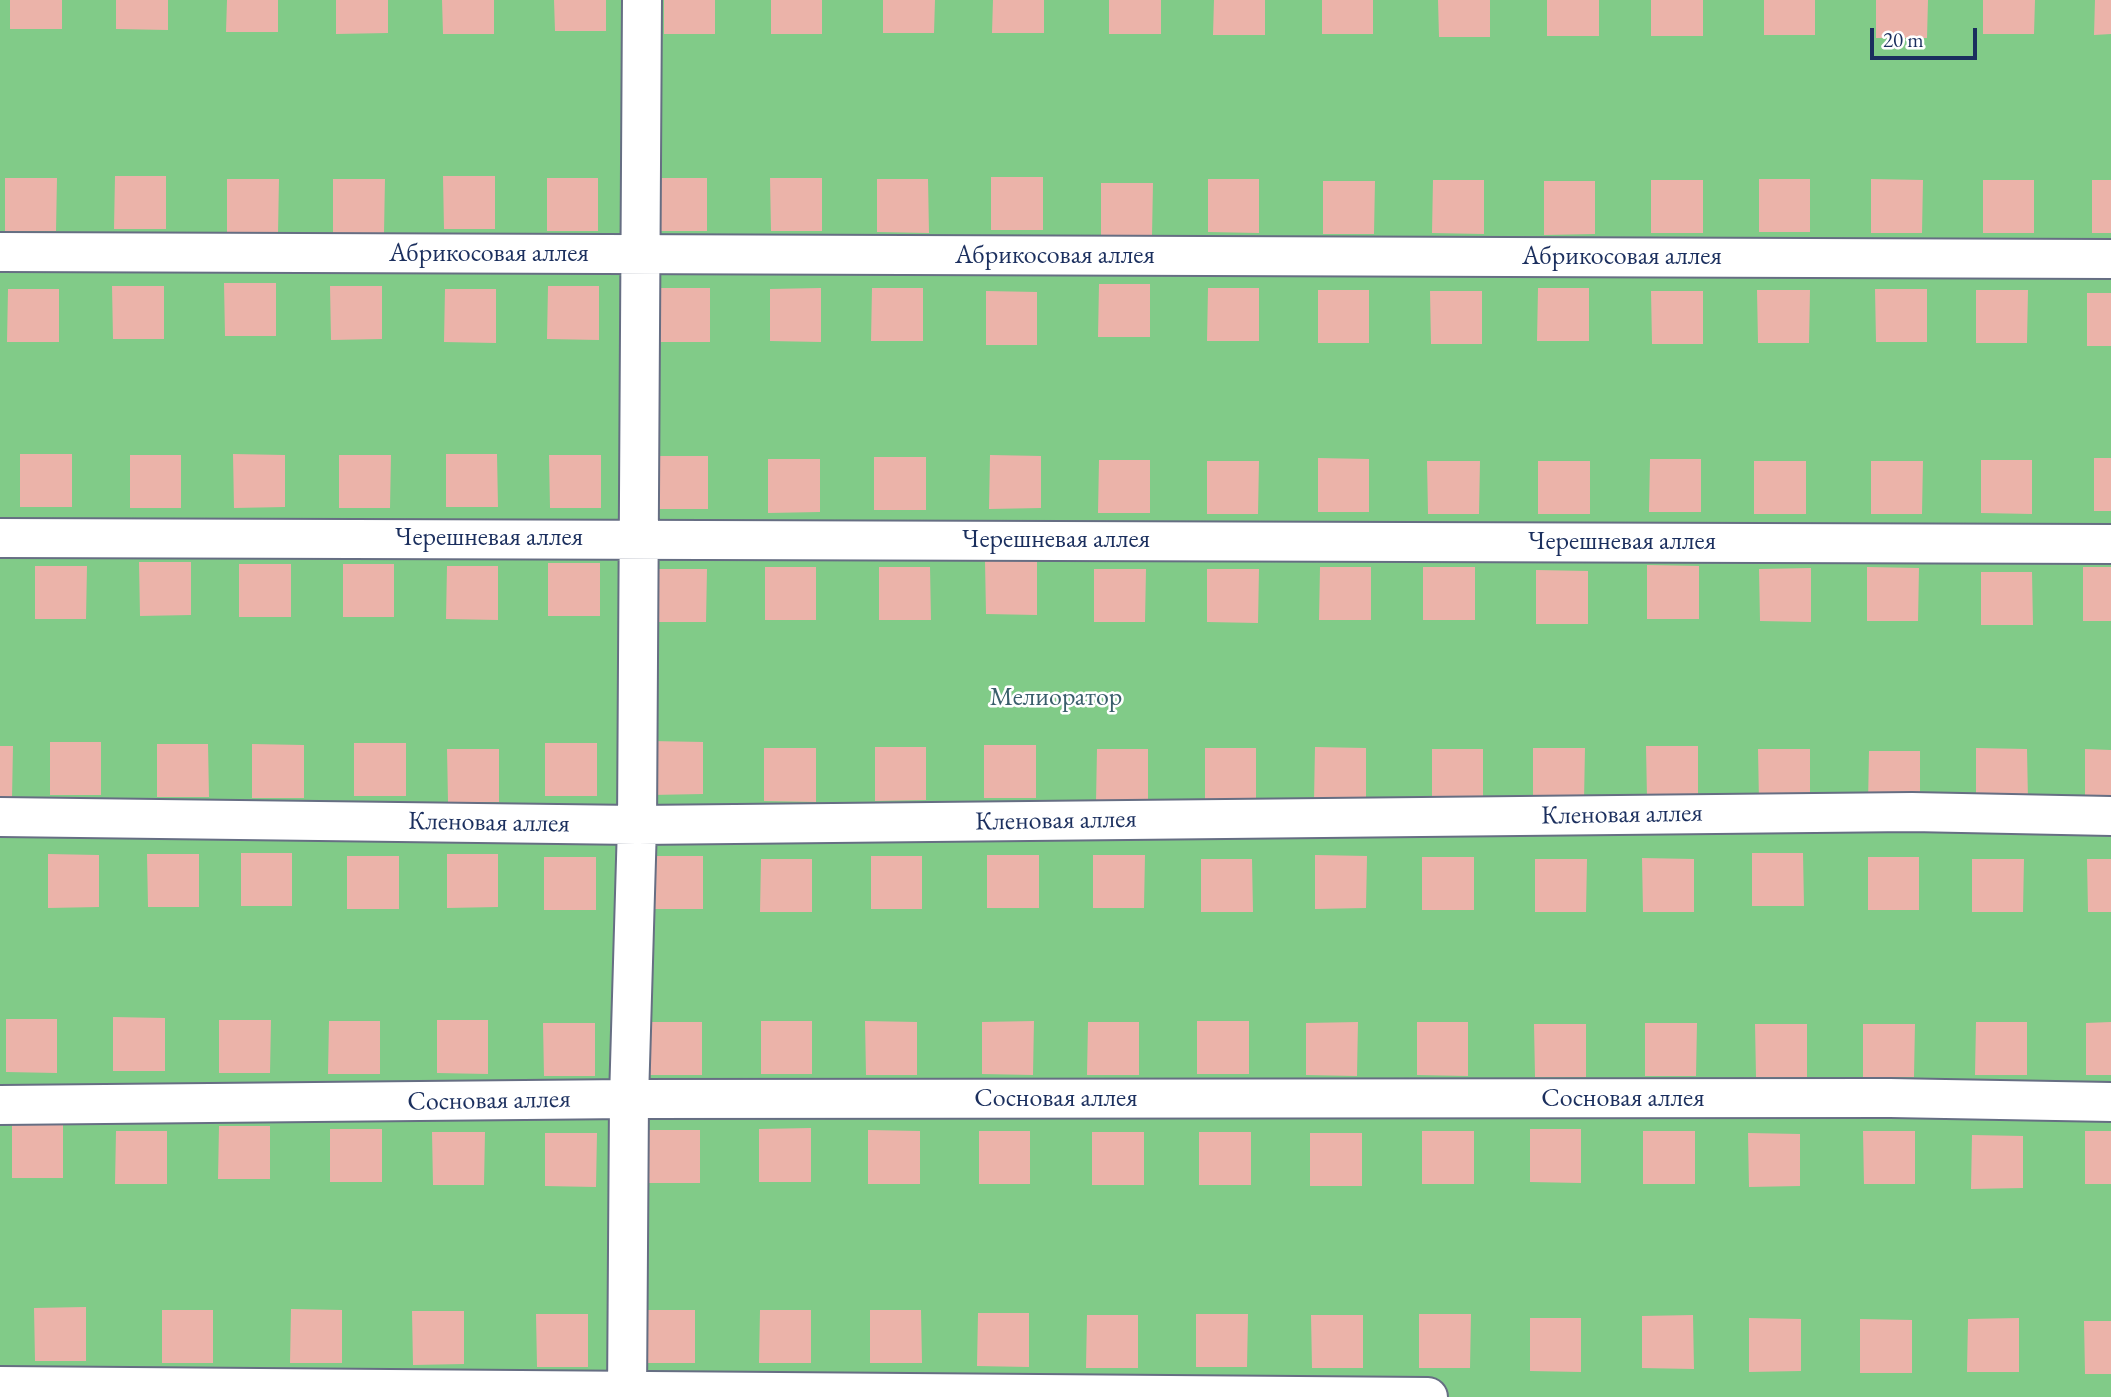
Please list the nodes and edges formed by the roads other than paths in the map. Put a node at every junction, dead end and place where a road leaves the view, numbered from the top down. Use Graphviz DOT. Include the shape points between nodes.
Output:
graph roads {
  1 [pos="642,0"];
  2 [pos="0,252"];
  3 [pos="639,255"];
  4 [pos="2111,259"];
  5 [pos="0,538"];
  6 [pos="638,538"];
  7 [pos="2111,544"];
  8 [pos="2111,816"];
  9 [pos="0,817"];
  10 [pos="637,825"];
  11 [pos="629,1099"];
  12 [pos="2111,1102"];
  13 [pos="0,1105"];
  14 [pos="0,1385"];
  15 [pos="627,1393"];
  16 [pos="1428,1397"];
  1 -- 3 [label="street"];
  2 -- 3 [label="street, Абрикосовая аллея"];
  3 -- 4 [label="street, Абрикосовая аллея"];
  3 -- 6 [label="street"];
  5 -- 6 [label="street, Черешневая аллея"];
  6 -- 7 [label="street, Черешневая аллея"];
  6 -- 10 [label="street"];
  8 -- 10 [label="street, Кленовая аллея" via="1898,812"];
  9 -- 10 [label="street, Кленовая аллея"];
  10 -- 11 [label="street"];
  11 -- 12 [label="street, Сосновая аллея" via="1889,1098"];
  11 -- 13 [label="street, Сосновая аллея"];
  11 -- 15 [label="street"];
  14 -- 15 [label="street"];
  15 -- 16 [label="street"];
}
